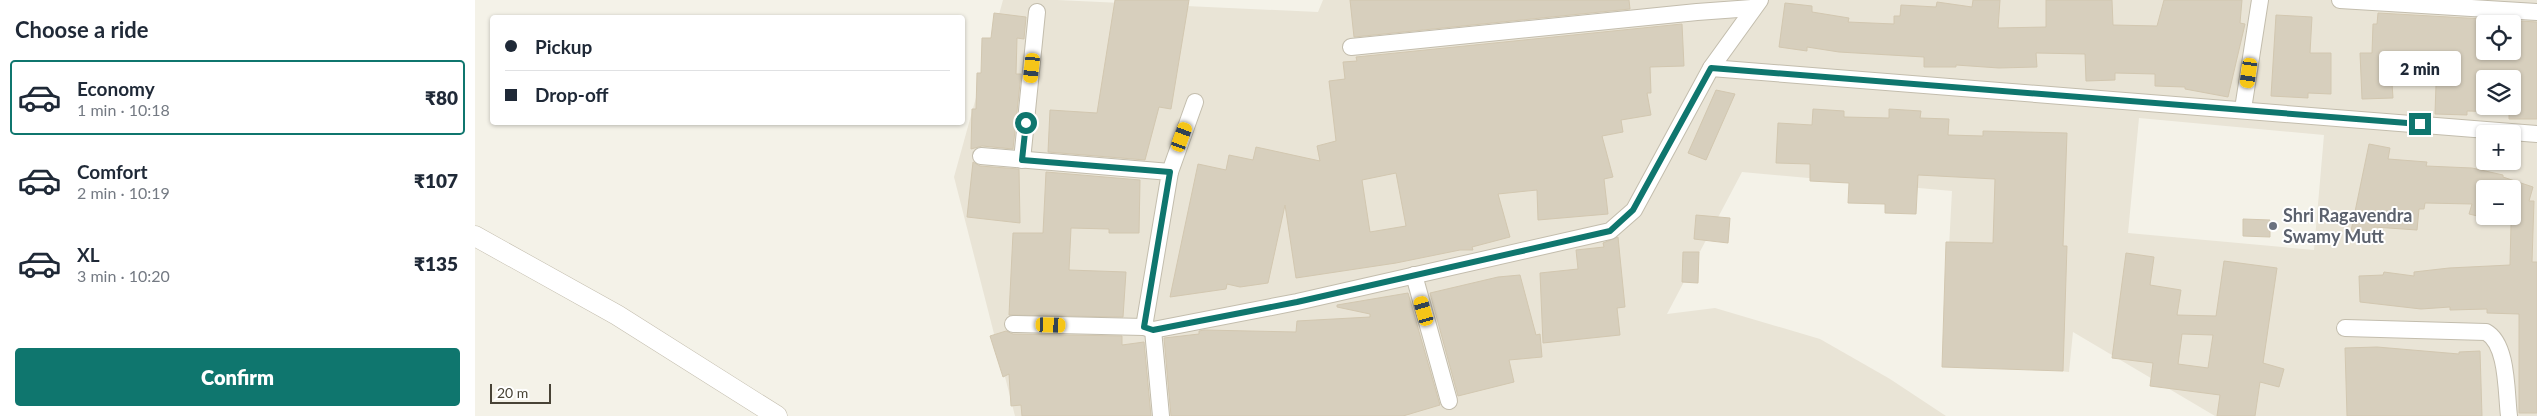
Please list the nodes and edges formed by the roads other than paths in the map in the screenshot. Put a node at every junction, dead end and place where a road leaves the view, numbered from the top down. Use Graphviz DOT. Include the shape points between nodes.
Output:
graph roads {
  1 [pos="2260,0"];
  2 [pos="2341,0"];
  3 [pos="1756,4"];
  4 [pos="1037,12"];
  5 [pos="2537,12"];
  6 [pos="1351,47"];
  7 [pos="1711,68"];
  8 [pos="1195,102"];
  9 [pos="2243,110"];
  10 [pos="2537,134"];
  11 [pos="981,156"];
  12 [pos="1022,160"];
  13 [pos="1170,172"];
  14 [pos="475,236"];
  15 [pos="1414,275"];
  16 [pos="1013,324"];
  17 [pos="2345,328"];
  18 [pos="1149,329"];
  19 [pos="1449,401"];
  20 [pos="777,416"];
  21 [pos="1161,416"];
  22 [pos="2509,416"];
  1 -- 9 [label="street"];
  2 -- 5 [label="street"];
  3 -- 6 [label="street"];
  3 -- 7 [label="street"];
  4 -- 12 [label="street"];
  7 -- 9 [label="street"];
  7 -- 15 [label="street" via="1633,210 1610,231"];
  8 -- 13 [label="street"];
  9 -- 10 [label="street"];
  11 -- 12 [label="street"];
  12 -- 13 [label="street"];
  13 -- 18 [label="street"];
  14 -- 20 [label="street" via="617,315"];
  15 -- 18 [label="street" via="1297,302"];
  15 -- 19 [label="street"];
  16 -- 18 [label="street"];
  17 -- 22 [label="street" via="2486,332 2493,336 2501,352"];
  18 -- 21 [label="street"];
}
